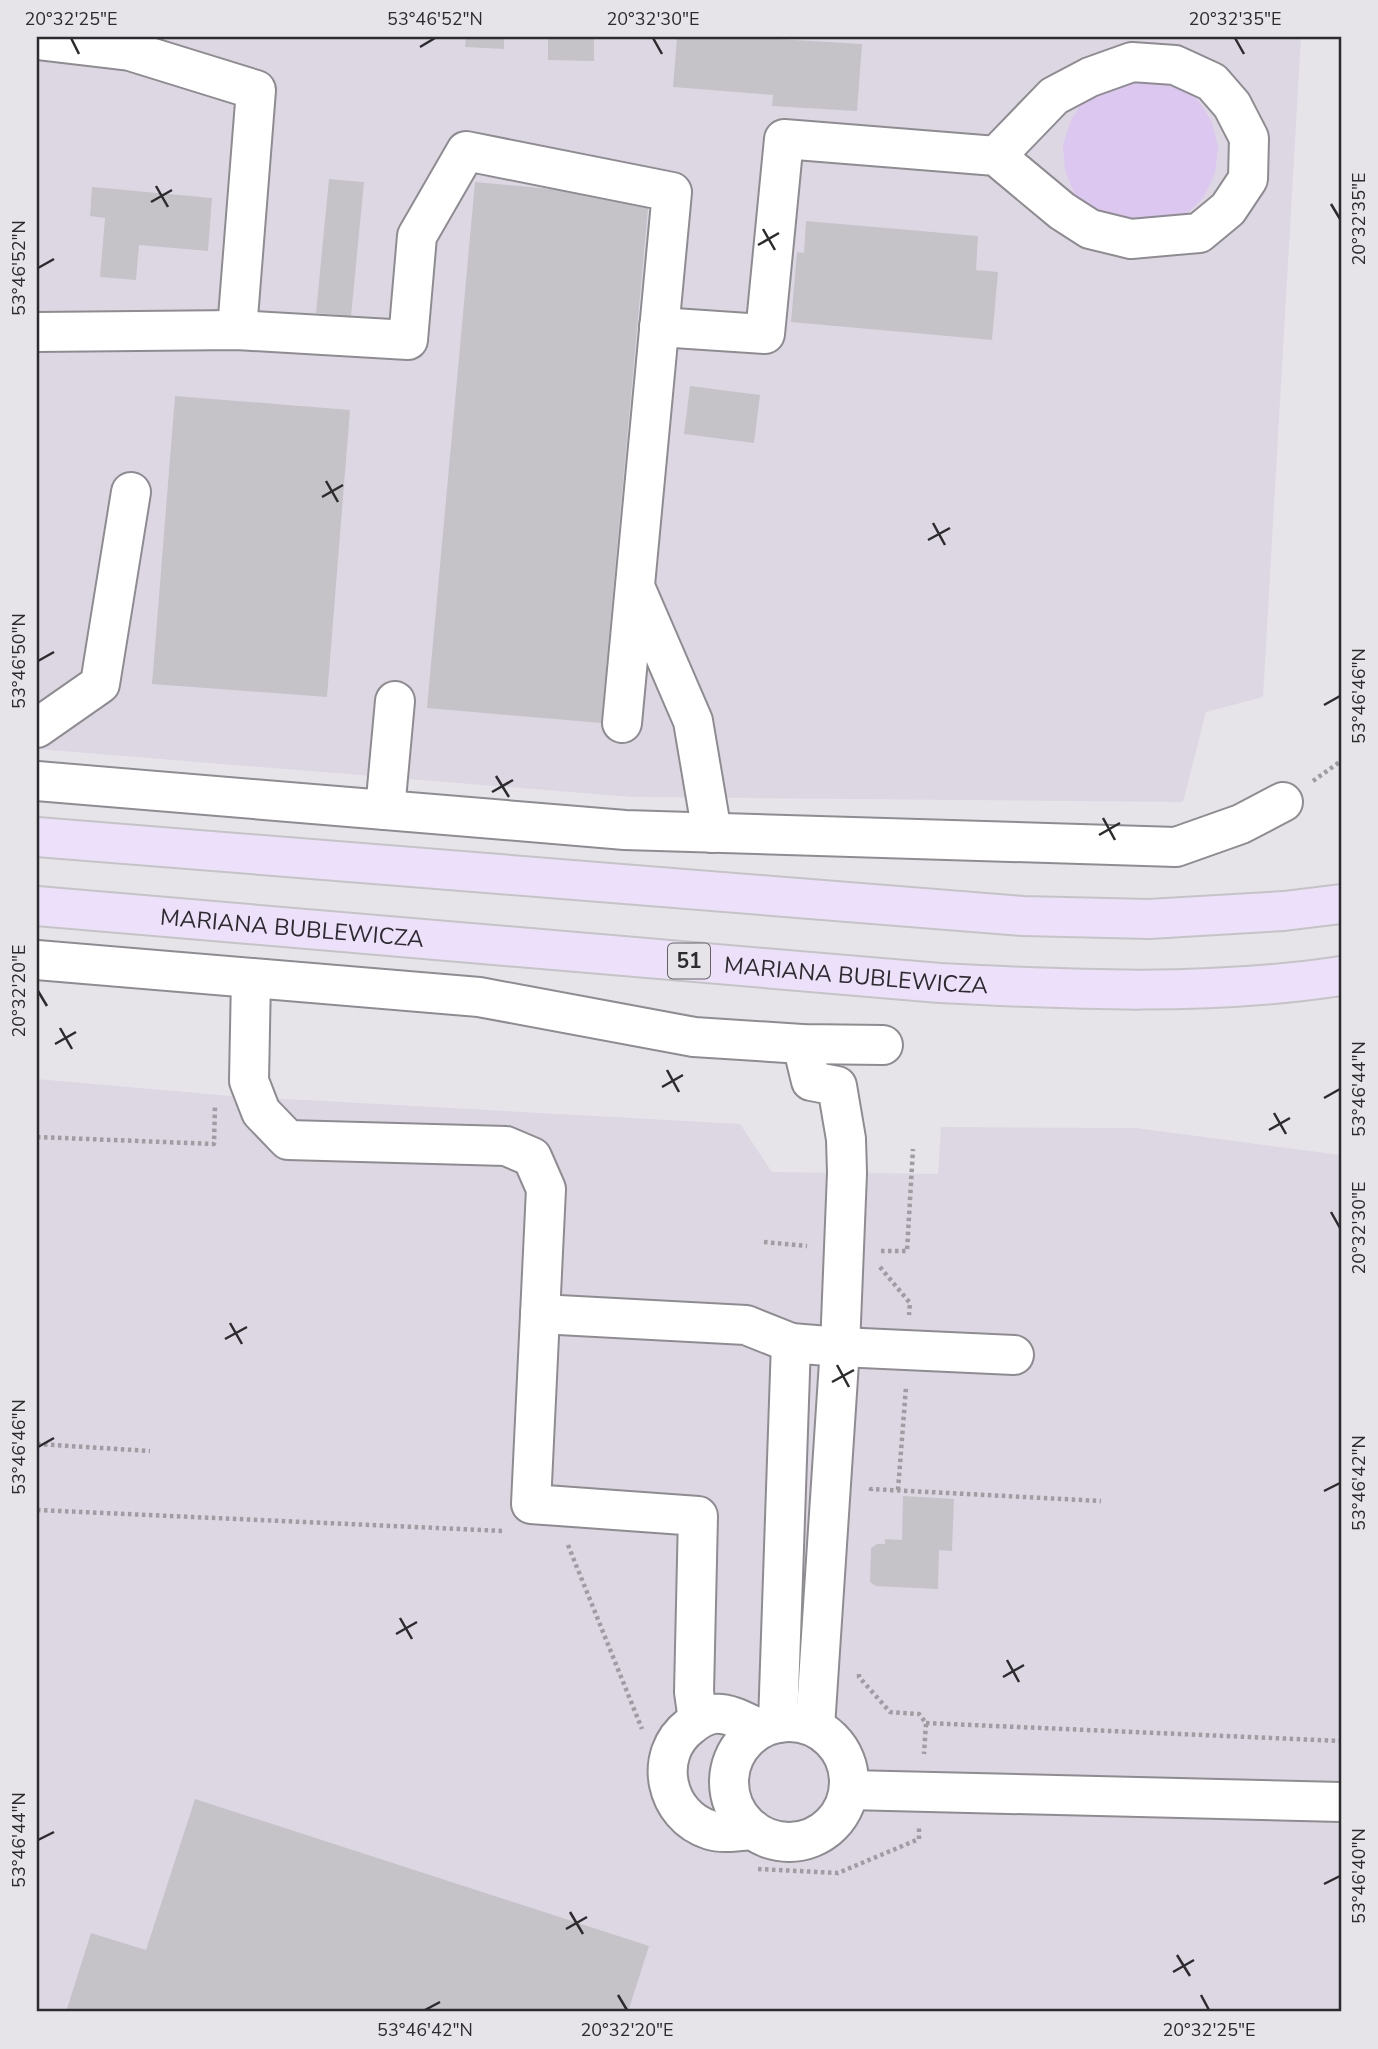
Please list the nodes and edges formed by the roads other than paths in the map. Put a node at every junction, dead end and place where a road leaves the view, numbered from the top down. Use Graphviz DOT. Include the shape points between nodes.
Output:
graph roads {
  1 [pos="37,40"];
  2 [pos="996,156"];
  3 [pos="659,327"];
  4 [pos="237,330"];
  5 [pos="37,332"];
  6 [pos="131,492"];
  7 [pos="635,586"];
  8 [pos="395,701"];
  9 [pos="622,723"];
  10 [pos="37,728"];
  11 [pos="37,780"];
  12 [pos="1283,802"];
  13 [pos="385,810"];
  14 [pos="712,833"];
  15 [pos="37,837"];
  16 [pos="1341,904"];
  17 [pos="37,906"];
  18 [pos="37,960"];
  19 [pos="1341,976"];
  20 [pos="251,978"];
  21 [pos="802,1044"];
  22 [pos="883,1045"];
  23 [pos="540,1314"];
  24 [pos="791,1343"];
  25 [pos="840,1347"];
  26 [pos="1014,1356"];
  27 [pos="698,1720"];
  28 [pos="769,1726"];
  29 [pos="815,1727"];
  30 [pos="849,1790"];
  31 [pos="1341,1802"];
  32 [pos="753,1830"];
  1 -- 4 [label="lane" via="130,51 256,90"];
  2 -- 2 [label="lane" via="1090,229 1131,239 1199,233 1228,209 1248,178 1249,138 1232,105 1212,82 1175,65 1132,62 1054,96"];
  2 -- 3 [label="lane" via="784,139 765,334"];
  3 -- 4 [label="lane" via="671,192 466,151 417,236 408,340"];
  3 -- 7 [label="lane"];
  4 -- 5 [label="lane"];
  6 -- 10 [label="lane" via="100,684"];
  7 -- 9 [label="lane"];
  7 -- 14 [label="lane" via="693,721"];
  8 -- 13 [label="lane"];
  11 -- 13 [label="lane"];
  12 -- 14 [label="lane" via="1241,824 1176,847"];
  13 -- 14 [label="lane"];
  15 -- 16 [label="main road" via="1023,916 1163,918"];
  17 -- 19 [label="main road, MARIANA BUBLEWICZA / 51" via="1016,987 1210,988"];
  18 -- 20 [label="lane"];
  20 -- 21 [label="lane" via="479,997 694,1037"];
  20 -- 23 [label="lane" via="249,1081 261,1112 288,1140 506,1146 532,1157 546,1189"];
  21 -- 22 [label="lane"];
  21 -- 25 [label="lane" via="811,1081 837,1086 846,1139"];
  23 -- 24 [label="lane" via="746,1325"];
  23 -- 27 [label="lane" via="531,1504 698,1516 694,1692"];
  24 -- 25 [label="lane"];
  24 -- 28 [label="lane"];
  25 -- 26 [label="lane"];
  25 -- 29 [label="lane"];
  27 -- 28 [label="lane" via="716,1713"];
  27 -- 32 [label="lane" via="682,1731 671,1748 666,1769 678,1808 711,1830"];
  28 -- 29 [label="lane" via="797,1722"];
  28 -- 32 [label="lane" via="746,1741 730,1775 731,1796 739,1815"];
  29 -- 30 [label="lane" via="842,1753 849,1771"];
  30 -- 31 [label="lane"];
  30 -- 32 [label="lane" via="830,1826 813,1837 792,1842"];
}
